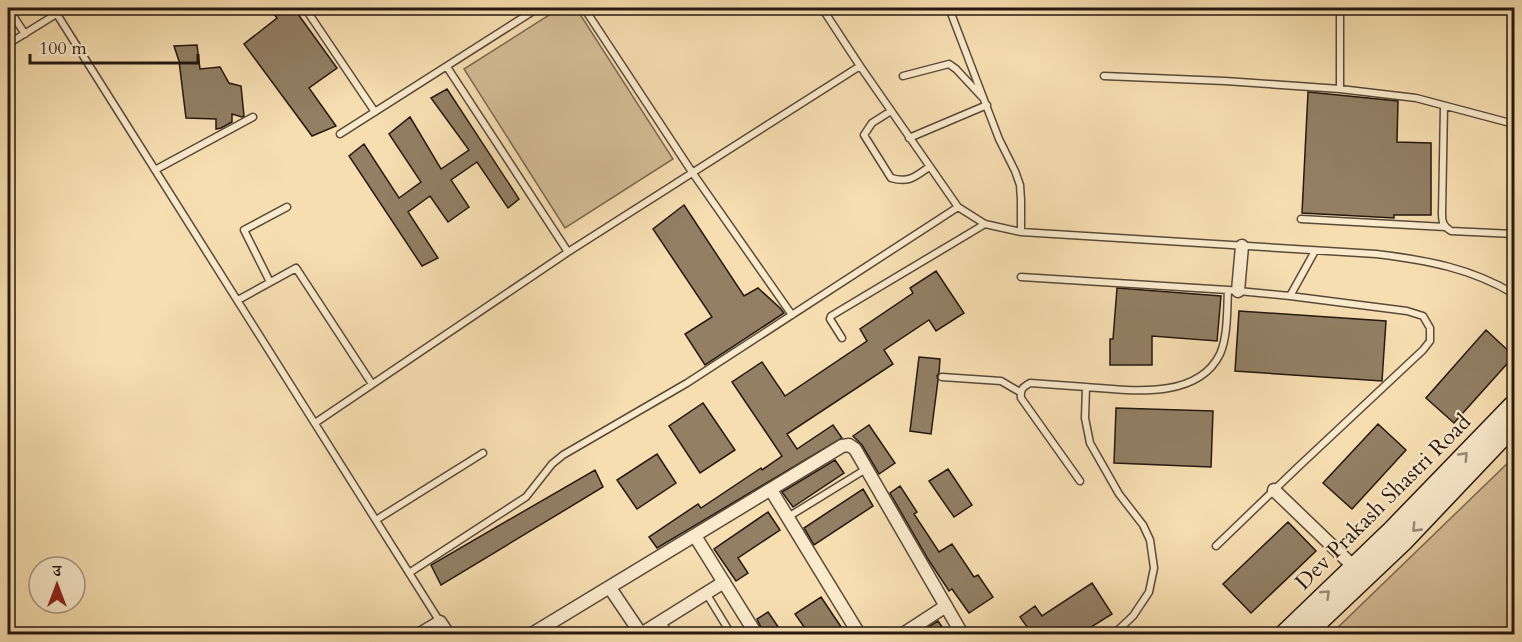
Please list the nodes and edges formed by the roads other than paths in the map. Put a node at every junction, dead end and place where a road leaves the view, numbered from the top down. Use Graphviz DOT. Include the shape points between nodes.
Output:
graph roads {
  1 [pos="8,8"];
  2 [pos="66,8"];
  3 [pos="305,8"];
  4 [pos="538,8"];
  5 [pos="584,8"];
  6 [pos="822,8"];
  7 [pos="949,8"];
  8 [pos="1340,8"];
  9 [pos="55,10"];
  10 [pos="25,34"];
  11 [pos="8,44"];
  12 [pos="447,66"];
  13 [pos="860,66"];
  14 [pos="903,76"];
  15 [pos="1104,76"];
  16 [pos="1340,88"];
  17 [pos="986,103"];
  18 [pos="1443,106"];
  19 [pos="891,111"];
  20 [pos="375,112"];
  21 [pos="253,117"];
  22 [pos="1515,124"];
  23 [pos="340,134"];
  24 [pos="909,138"];
  25 [pos="929,167"];
  26 [pos="156,170"];
  27 [pos="692,172"];
  28 [pos="287,207"];
  29 [pos="958,207"];
  30 [pos="1301,219"];
  31 [pos="984,224"];
  32 [pos="1445,227"];
  33 [pos="1021,232"];
  34 [pos="1515,234"];
  35 [pos="1242,246"];
  36 [pos="1315,251"];
  37 [pos="568,252"];
  38 [pos="1021,277"];
  39 [pos="270,282"];
  40 [pos="1233,290"];
  41 [pos="1515,294"];
  42 [pos="1290,296"];
  43 [pos="238,300"];
  44 [pos="792,315"];
  45 [pos="842,338"];
  46 [pos="942,377"];
  47 [pos="372,384"];
  48 [pos="1086,387"];
  49 [pos="1020,392"];
  50 [pos="1515,404"];
  51 [pos="315,423"];
  52 [pos="1515,425"];
  53 [pos="483,453"];
  54 [pos="866,469"];
  55 [pos="1080,481"];
  56 [pos="771,490"];
  57 [pos="1274,490"];
  58 [pos="788,517"];
  59 [pos="376,520"];
  60 [pos="695,536"];
  61 [pos="1216,546"];
  62 [pos="1354,567"];
  63 [pos="409,573"];
  64 [pos="724,582"];
  65 [pos="610,588"];
  66 [pos="706,593"];
  67 [pos="946,606"];
  68 [pos="440,622"];
  69 [pos="659,623"];
  70 [pos="420,634"];
  71 [pos="448,634"];
  72 [pos="532,634"];
  73 [pos="641,634"];
  74 [pos="666,634"];
  75 [pos="731,634"];
  76 [pos="756,634"];
  77 [pos="859,634"];
  78 [pos="903,634"];
  79 [pos="961,634"];
  80 [pos="1111,634"];
  81 [pos="1284,634"];
  82 [pos="1306,634"];
  1 -- 10 [label="lane"];
  2 -- 9 [label="lane"];
  3 -- 20 [label="lane"];
  4 -- 12 [label="lane"];
  5 -- 27 [label="lane"];
  6 -- 13 [label="lane"];
  7 -- 17 [label="lane"];
  8 -- 16 [label="lane"];
  9 -- 10 [label="lane"];
  9 -- 26 [label="lane"];
  10 -- 11 [label="lane"];
  12 -- 20 [label="lane"];
  12 -- 37 [label="lane"];
  13 -- 19 [label="lane"];
  13 -- 27 [label="lane"];
  14 -- 17 [label="lane" via="949,64"];
  15 -- 16 [label="lane"];
  16 -- 18 [label="lane" via="1416,98"];
  17 -- 24 [label="lane"];
  17 -- 33 [label="lane" via="1020,185"];
  18 -- 22 [label="lane"];
  18 -- 32 [label="lane"];
  19 -- 24 [label="lane"];
  19 -- 25 [label="lane" via="872,123 864,135 891,178 914,178"];
  20 -- 23 [label="lane"];
  21 -- 26 [label="lane"];
  24 -- 25 [label="lane"];
  25 -- 29 [label="lane"];
  26 -- 43 [label="lane"];
  27 -- 37 [label="lane"];
  27 -- 44 [label="lane"];
  28 -- 39 [label="lane" via="244,230"];
  29 -- 31 [label="lane"];
  29 -- 44 [label="lane"];
  30 -- 32 [label="lane"];
  31 -- 33 [label="lane"];
  31 -- 45 [label="lane" via="831,316"];
  32 -- 34 [label="lane" via="1451,231"];
  33 -- 35 [label="lane"];
  35 -- 36 [label="lane"];
  35 -- 40 [label="street"];
  36 -- 41 [label="lane" via="1425,260 1471,272"];
  36 -- 42 [label="lane"];
  37 -- 47 [label="lane"];
  38 -- 40 [label="lane"];
  39 -- 43 [label="lane"];
  39 -- 47 [label="lane" via="296,268"];
  40 -- 42 [label="lane"];
  40 -- 48 [label="lane" via="1220,353 1206,372 1187,383 1161,390"];
  42 -- 57 [label="lane" via="1423,316 1430,328 1430,341"];
  43 -- 51 [label="lane"];
  44 -- 63 [label="lane" via="687,383 563,455 526,497"];
  46 -- 49 [label="lane" via="1001,381"];
  47 -- 51 [label="lane"];
  48 -- 49 [label="lane" via="1030,383"];
  48 -- 80 [label="lane" via="1085,418 1090,443 1119,494 1143,525 1150,540 1154,568 1149,592 1133,616"];
  49 -- 55 [label="lane"];
  62 -- 50 [label="street, Dev Prakash Shastri Road, one-way"];
  51 -- 59 [label="lane"];
  52 -- 82 [label="street, Dev Prakash Shastri Road, one-way" via="1403,542"];
  53 -- 59 [label="lane"];
  54 -- 56 [label="street" via="855,449 842,446"];
  54 -- 58 [label="lane"];
  54 -- 67 [label="street"];
  56 -- 58 [label="street"];
  56 -- 60 [label="street"];
  57 -- 61 [label="lane"];
  57 -- 62 [label="street"];
  58 -- 77 [label="street"];
  59 -- 63 [label="lane"];
  60 -- 64 [label="street"];
  60 -- 65 [label="street"];
  81 -- 62 [label="street, Dev Prakash Shastri Road, one-way"];
  63 -- 68 [label="lane"];
  64 -- 66 [label="street"];
  64 -- 76 [label="street"];
  65 -- 72 [label="street"];
  65 -- 73 [label="street"];
  66 -- 69 [label="street"];
  66 -- 75 [label="lane"];
  67 -- 78 [label="street"];
  67 -- 79 [label="street"];
  68 -- 70 [label="street"];
  68 -- 71 [label="street"];
  69 -- 73 [label="street"];
  69 -- 74 [label="street"];
}
